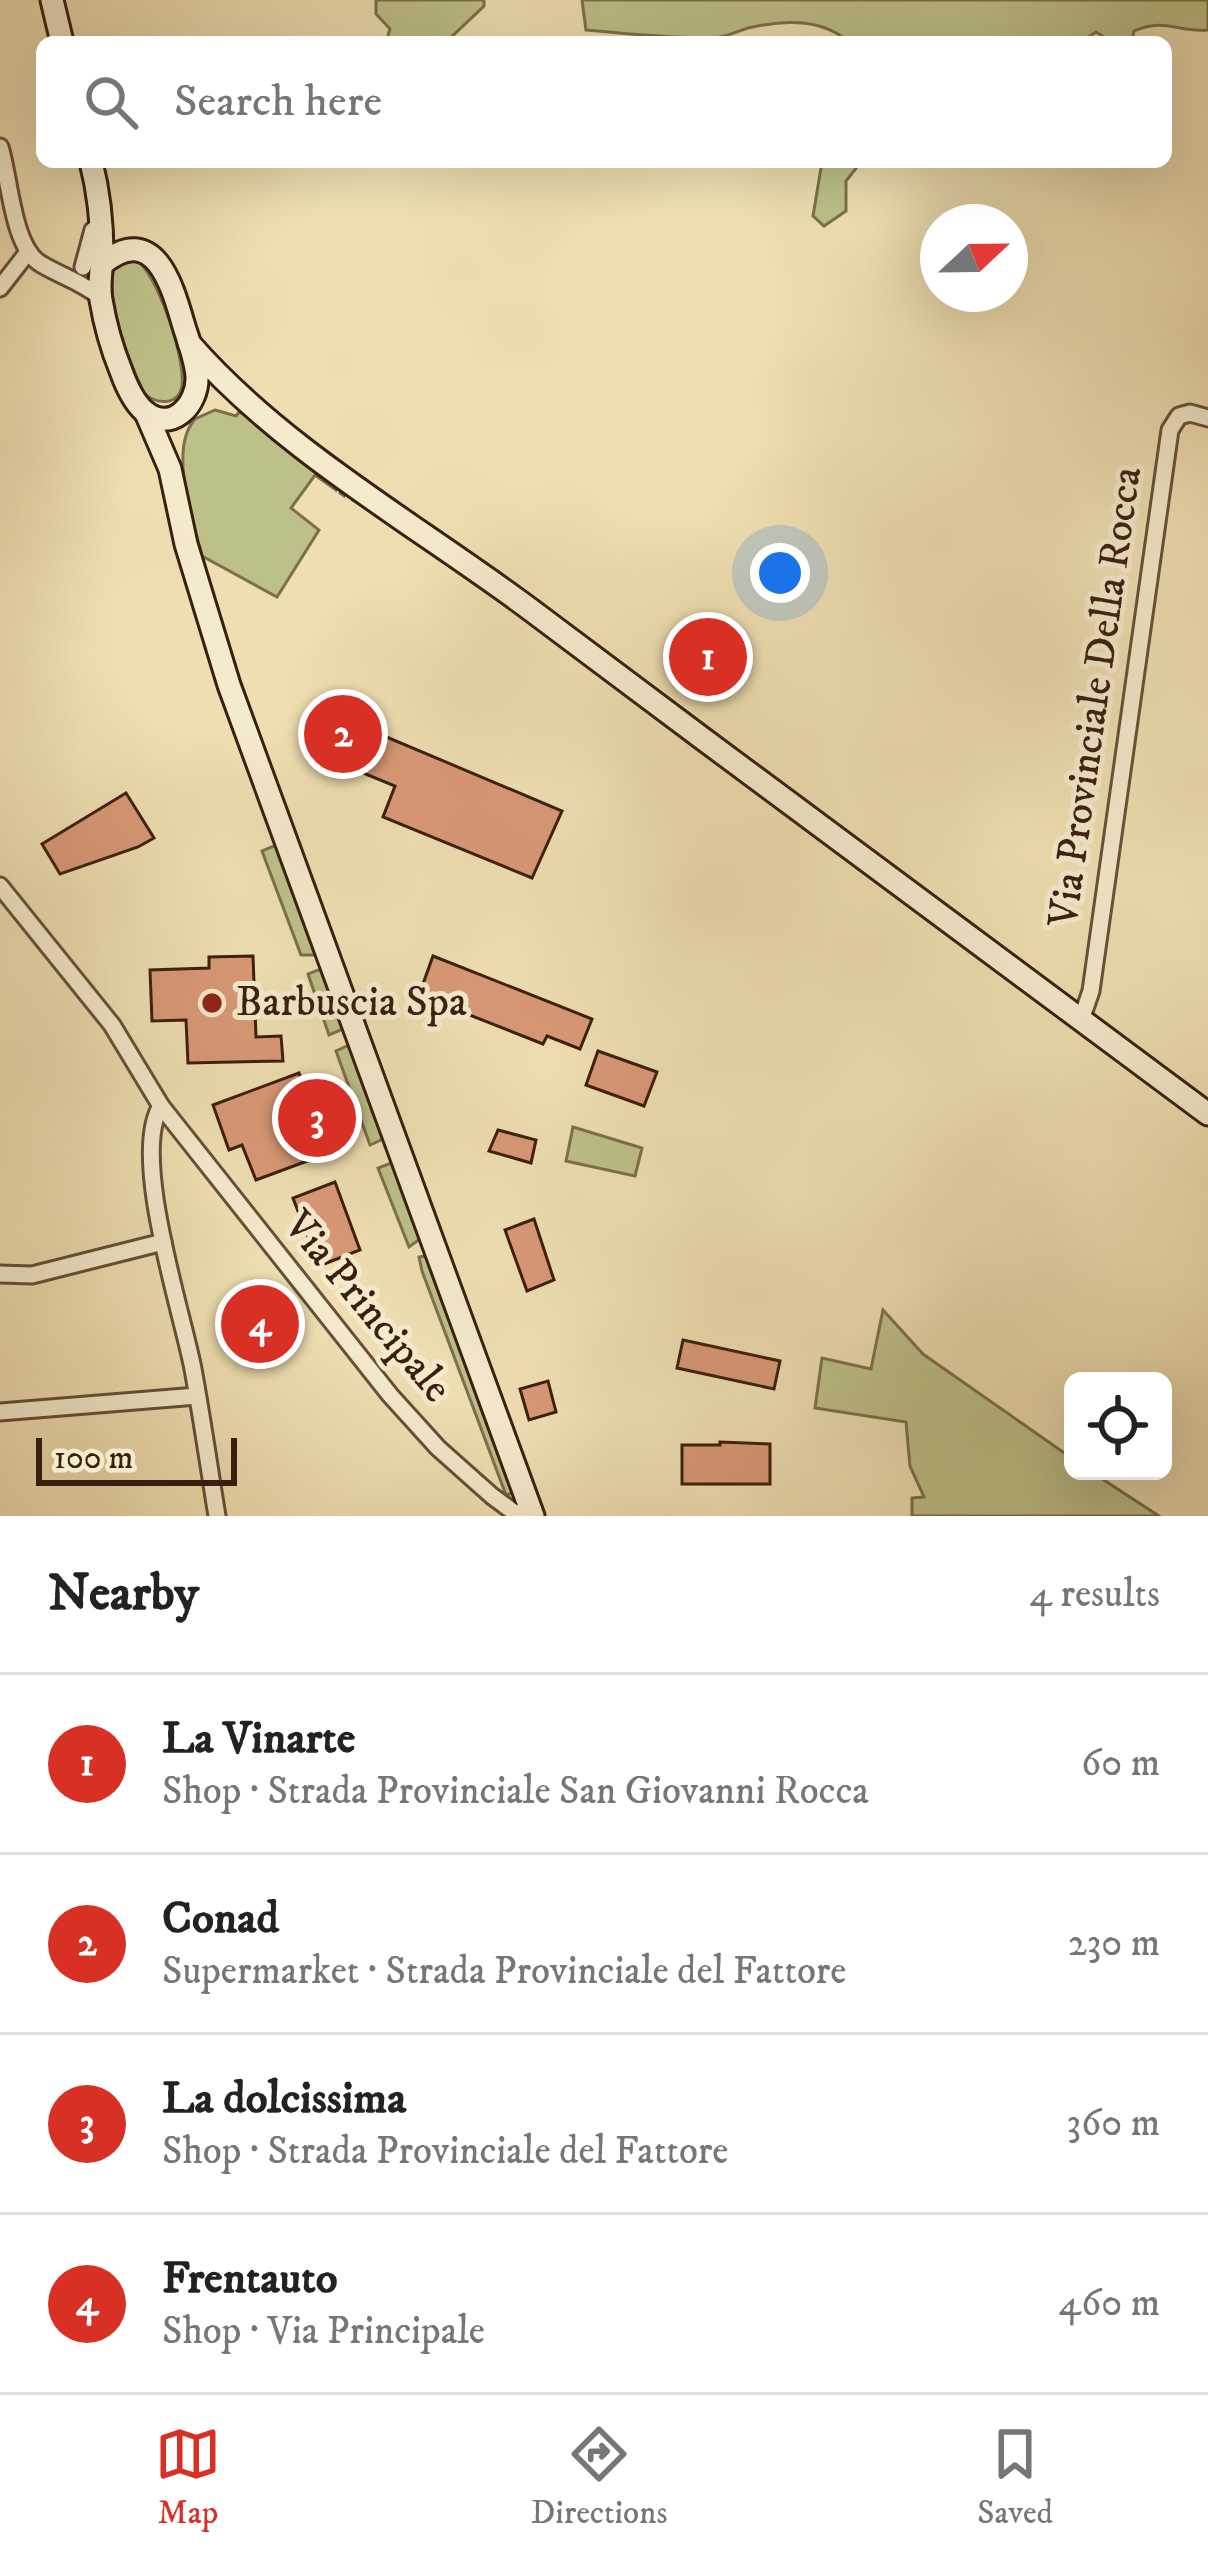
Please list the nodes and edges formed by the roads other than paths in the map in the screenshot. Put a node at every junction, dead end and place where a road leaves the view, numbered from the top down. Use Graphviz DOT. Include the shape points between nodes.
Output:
graph roads {
  1 [pos="52,0"];
  2 [pos="61,36"];
  3 [pos="0,147"];
  4 [pos="93,170"];
  5 [pos="100,201"];
  6 [pos="28,252"];
  7 [pos="155,257"];
  8 [pos="93,266"];
  9 [pos="59,271"];
  10 [pos="0,288"];
  11 [pos="100,298"];
  12 [pos="189,343"];
  13 [pos="248,405"];
  14 [pos="146,413"];
  15 [pos="183,413"];
  16 [pos="1208,418"];
  17 [pos="170,469"];
  18 [pos="0,886"];
  19 [pos="1081,1020"];
  20 [pos="161,1106"];
  21 [pos="1208,1114"];
  22 [pos="163,1242"];
  23 [pos="0,1274"];
  24 [pos="197,1396"];
  25 [pos="0,1412"];
  26 [pos="532,1514"];
  27 [pos="218,1516"];
  1 -- 2 [label="main road"];
  3 -- 6 [label="street"];
  4 -- 5 [label="main road"];
  4 -- 8 [label="street"];
  5 -- 7 [label="main road" via="116,226"];
  5 -- 8 [label="main road"];
  6 -- 9 [label="street"];
  6 -- 10 [label="street"];
  7 -- 8 [label="main road" via="121,253"];
  7 -- 12 [label="main road"];
  8 -- 9 [label="street"];
  8 -- 11 [label="main road"];
  9 -- 11 [label="street"];
  11 -- 14 [label="main road" via="120,370"];
  12 -- 13 [label="main road"];
  12 -- 15 [label="main road" via="197,391"];
  13 -- 15 [label="main road" via="209,400"];
  13 -- 19 [label="main road"];
  14 -- 15 [label="main road"];
  14 -- 17 [label="main road"];
  15 -- 17 [label="main road"];
  16 -- 19 [label="street, Via Provinciale Della Rocca" via="1179,416 1170,430"];
  17 -- 26 [label="main road" via="229,685"];
  18 -- 20 [label="street, Via Principale" via="112,1025"];
  19 -- 21 [label="main road"];
  20 -- 22 [label="street" via="151,1143"];
  20 -- 26 [label="street, Via Principale" via="438,1448 514,1513"];
  22 -- 23 [label="street" via="32,1275"];
  22 -- 24 [label="street"];
  24 -- 25 [label="street"];
  24 -- 27 [label="street"];
}
